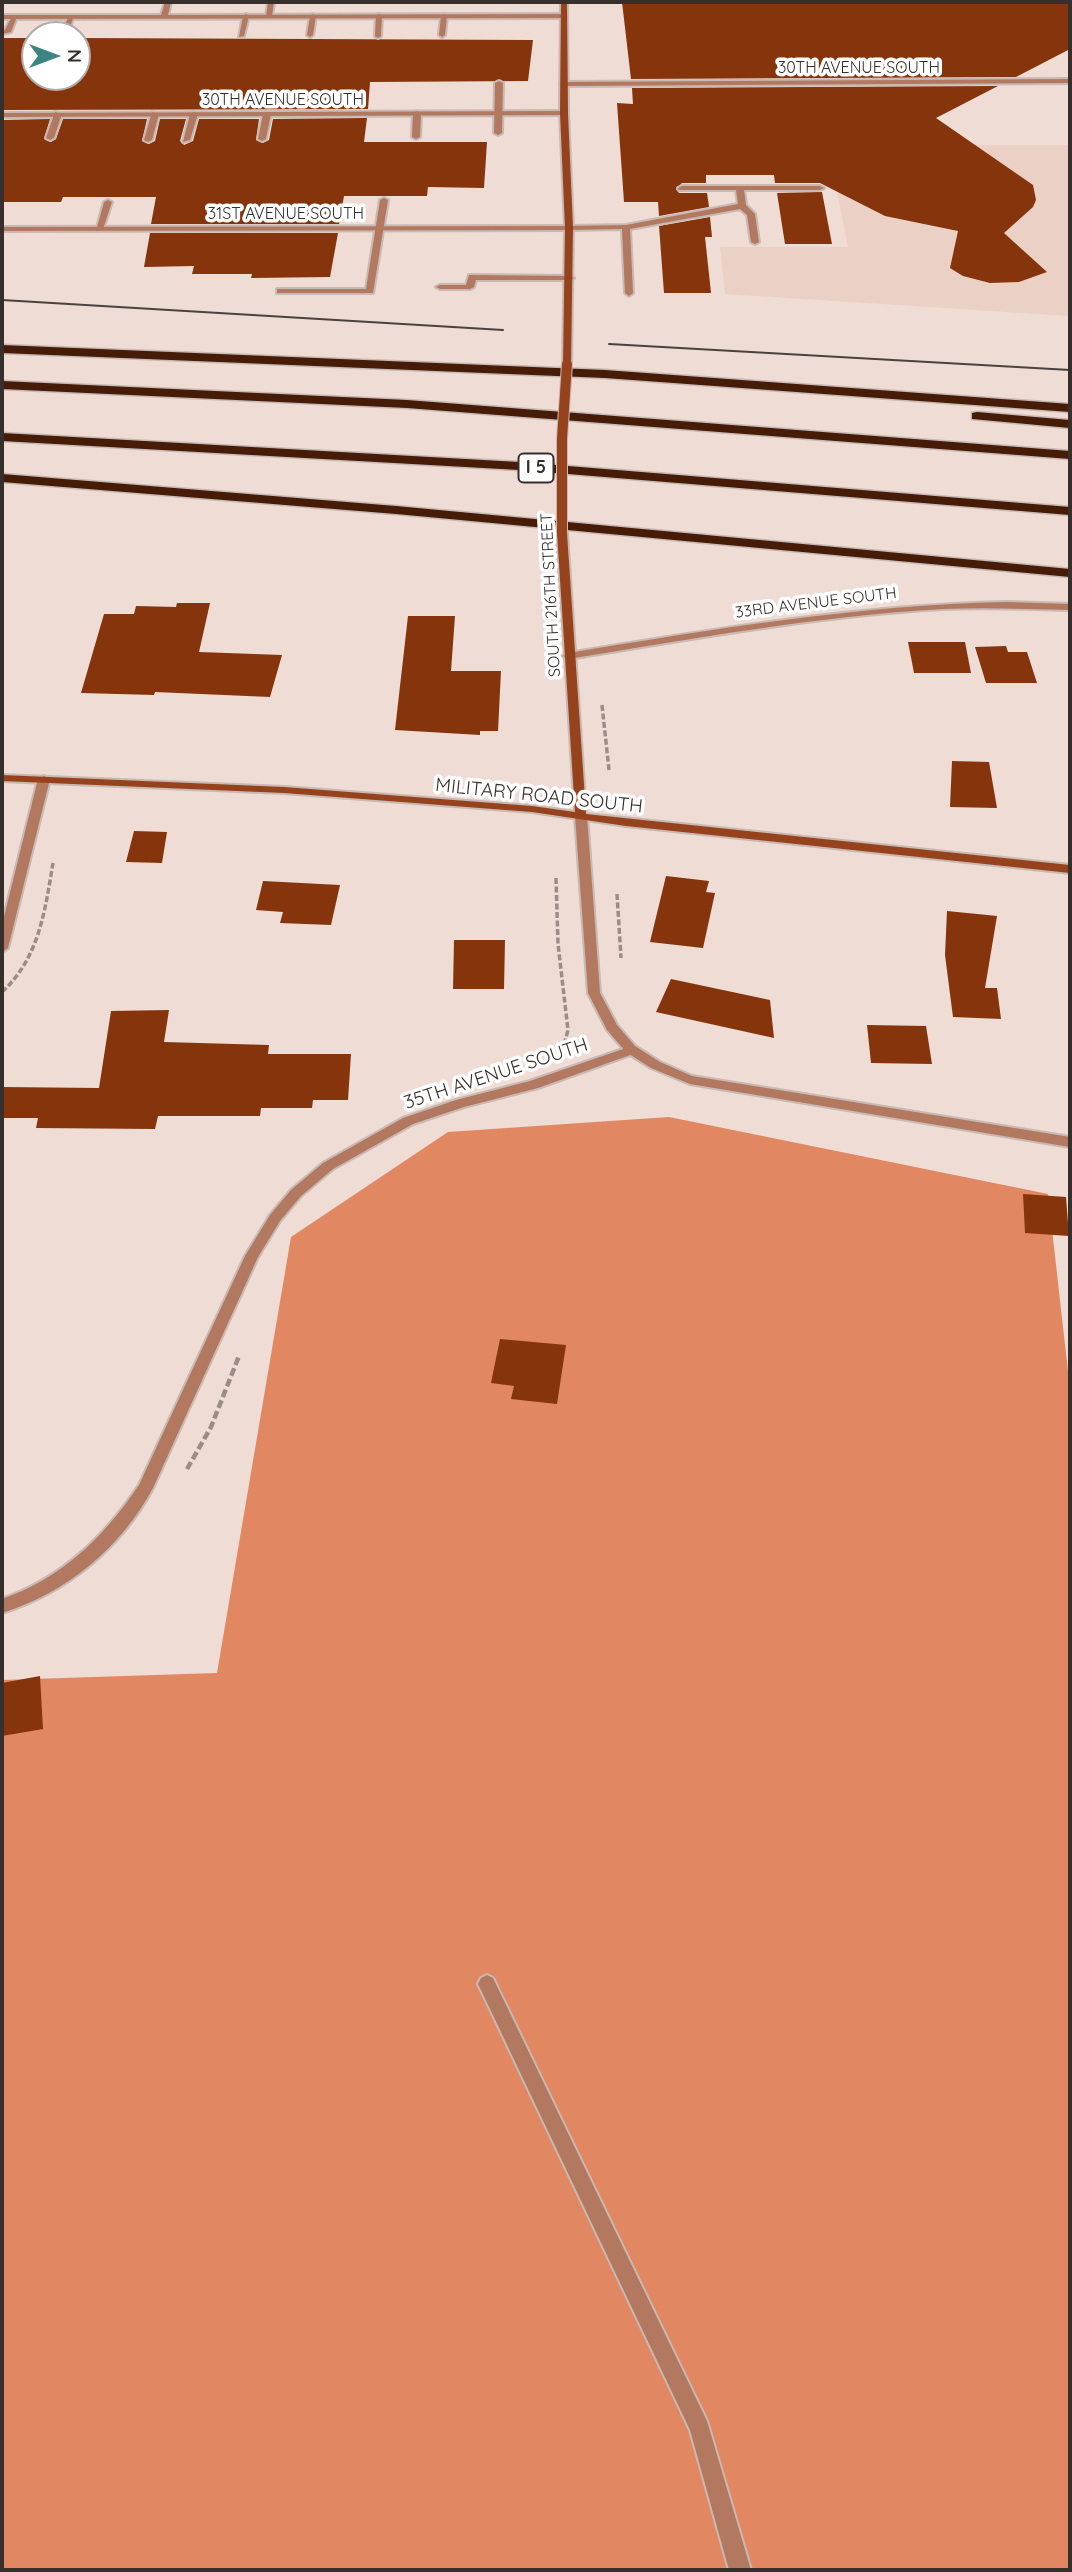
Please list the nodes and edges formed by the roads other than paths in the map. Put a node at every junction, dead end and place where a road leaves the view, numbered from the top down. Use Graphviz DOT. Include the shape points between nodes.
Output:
graph roads {
  1 [pos="168,2"];
  2 [pos="271,2"];
  3 [pos="564,2"];
  4 [pos="71,16"];
  5 [pos="164,16"];
  6 [pos="246,16"];
  7 [pos="269,16"];
  8 [pos="313,16"];
  9 [pos="379,16"];
  10 [pos="444,16"];
  11 [pos="564,16"];
  12 [pos="2,17"];
  13 [pos="14,17"];
  14 [pos="69,21"];
  15 [pos="2,32"];
  16 [pos="310,35"];
  17 [pos="241,36"];
  18 [pos="378,36"];
  19 [pos="442,36"];
  20 [pos="1070,81"];
  21 [pos="499,83"];
  22 [pos="564,84"];
  23 [pos="417,113"];
  24 [pos="498,113"];
  25 [pos="564,113"];
  26 [pos="58,114"];
  27 [pos="155,114"];
  28 [pos="194,114"];
  29 [pos="267,114"];
  30 [pos="2,115"];
  31 [pos="498,133"];
  32 [pos="416,137"];
  33 [pos="50,138"];
  34 [pos="262,139"];
  35 [pos="148,140"];
  36 [pos="187,140"];
  37 [pos="682,188"];
  38 [pos="740,188"];
  39 [pos="820,188"];
  40 [pos="384,200"];
  41 [pos="108,202"];
  42 [pos="742,206"];
  43 [pos="626,227"];
  44 [pos="382,228"];
  45 [pos="569,228"];
  46 [pos="2,229"];
  47 [pos="99,229"];
  48 [pos="755,242"];
  49 [pos="570,278"];
  50 [pos="440,287"];
  51 [pos="280,291"];
  52 [pos="629,293"];
  53 [pos="2,349"];
  54 [pos="222,359"];
  55 [pos="2,385"];
  56 [pos="1070,408"];
  57 [pos="1070,424"];
  58 [pos="2,437"];
  59 [pos="1070,455"];
  60 [pos="2,478"];
  61 [pos="1070,511"];
  62 [pos="1070,573"];
  63 [pos="1070,607"];
  64 [pos="568,656"];
  65 [pos="2,778"];
  66 [pos="44,779"];
  67 [pos="581,816"];
  68 [pos="1070,869"];
  69 [pos="2,948"];
  70 [pos="629,1051"];
  71 [pos="1070,1142"];
  72 [pos="2,1606"];
  73 [pos="487,1984"];
  74 [pos="740,2570"];
  1 -- 5 [label="street"];
  2 -- 7 [label="street"];
  3 -- 11 [label="main road, SOUTH 216TH STREET"];
  4 -- 5 [label="street"];
  4 -- 13 [label="street"];
  4 -- 14 [label="street"];
  5 -- 6 [label="street"];
  6 -- 7 [label="street"];
  6 -- 17 [label="street"];
  7 -- 8 [label="street"];
  8 -- 9 [label="street"];
  8 -- 16 [label="street"];
  9 -- 10 [label="street"];
  9 -- 18 [label="street"];
  10 -- 11 [label="street"];
  10 -- 19 [label="street"];
  11 -- 22 [label="main road, SOUTH 216TH STREET"];
  12 -- 13 [label="street"];
  13 -- 15 [label="street" via="8,32"];
  20 -- 22 [label="street, 30TH AVENUE SOUTH"];
  21 -- 24 [label="street"];
  22 -- 25 [label="main road, SOUTH 216TH STREET"];
  23 -- 24 [label="street, 30TH AVENUE SOUTH"];
  23 -- 29 [label="street, 30TH AVENUE SOUTH"];
  23 -- 32 [label="street"];
  24 -- 25 [label="street, 30TH AVENUE SOUTH"];
  24 -- 31 [label="street"];
  25 -- 45 [label="main road, SOUTH 216TH STREET"];
  26 -- 27 [label="street, 30TH AVENUE SOUTH"];
  26 -- 30 [label="street, 30TH AVENUE SOUTH"];
  26 -- 33 [label="street"];
  27 -- 28 [label="street, 30TH AVENUE SOUTH"];
  27 -- 35 [label="street"];
  28 -- 29 [label="street, 30TH AVENUE SOUTH"];
  28 -- 36 [label="street"];
  29 -- 34 [label="street"];
  37 -- 38 [label="street"];
  38 -- 39 [label="street"];
  38 -- 42 [label="street"];
  40 -- 44 [label="street"];
  41 -- 47 [label="street"];
  42 -- 43 [label="street, 31ST AVENUE SOUTH"];
  42 -- 48 [label="street" via="751,214"];
  43 -- 45 [label="street, 31ST AVENUE SOUTH"];
  43 -- 52 [label="street"];
  44 -- 45 [label="street, 31ST AVENUE SOUTH"];
  44 -- 47 [label="street, 31ST AVENUE SOUTH"];
  44 -- 51 [label="street" via="370,290"];
  45 -- 49 [label="main road, SOUTH 216TH STREET"];
  46 -- 47 [label="street, 31ST AVENUE SOUTH"];
  49 -- 50 [label="street" via="472,277 470,287"];
  49 -- 64 [label="main road, SOUTH 216TH STREET, bridge" via="562,439"];
  53 -- 54 [label="highway"];
  54 -- 56 [label="highway" via="606,374"];
  54 -- 57 [label="highway" via="548,378"];
  55 -- 59 [label="highway" via="407,404"];
  58 -- 61 [label="highway, I 5" via="519,467"];
  60 -- 62 [label="highway"];
  63 -- 64 [label="street, 33RD AVENUE SOUTH" via="904,607"];
  64 -- 67 [label="main road, SOUTH 216TH STREET"];
  65 -- 66 [label="main road, MILITARY ROAD SOUTH"];
  66 -- 67 [label="main road, MILITARY ROAD SOUTH" via="284,790"];
  66 -- 69 [label="street"];
  67 -- 68 [label="main road, MILITARY ROAD SOUTH"];
  67 -- 70 [label="street, SOUTH 216TH STREET" via="594,993"];
  70 -- 71 [label="street" via="690,1080"];
  70 -- 72 [label="street, 35TH AVENUE SOUTH" via="408,1121 328,1166 296,1193 252,1256 145,1488 125,1520 62,1578"];
  73 -- 74 [label="street" via="700,2428"];
}
